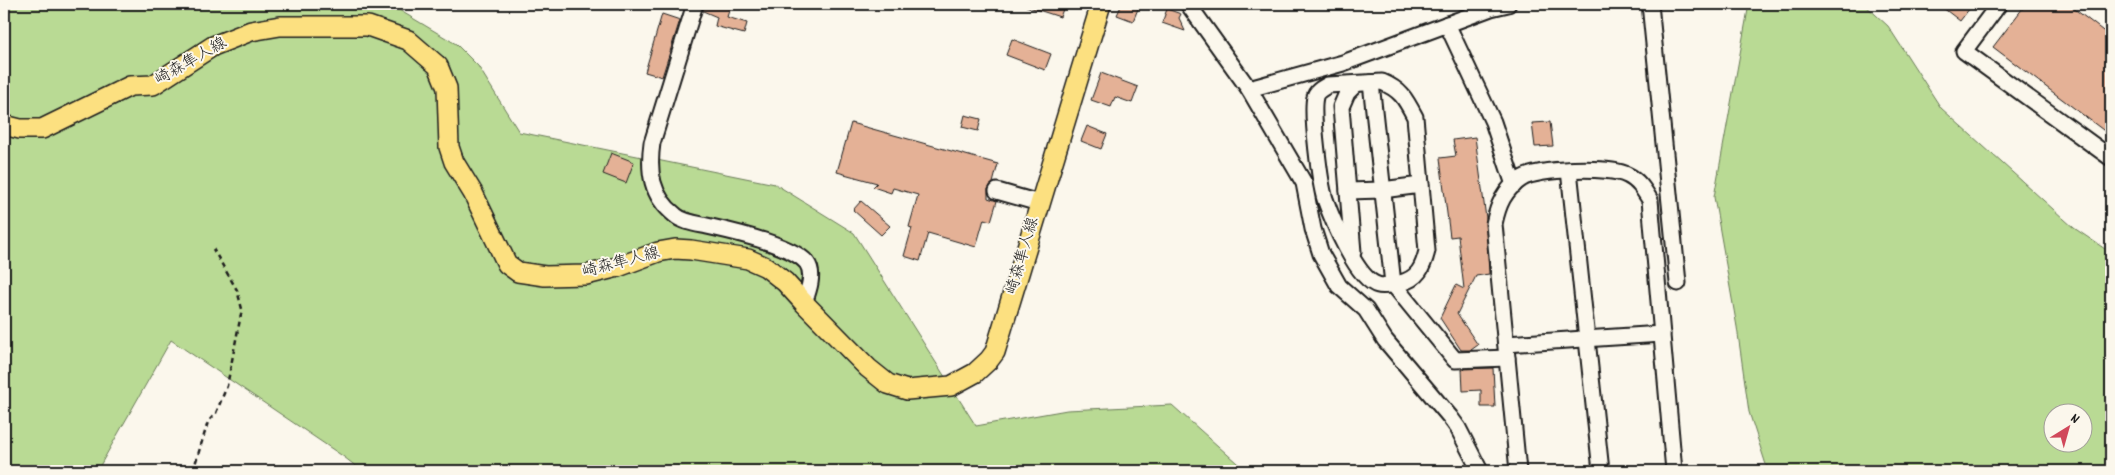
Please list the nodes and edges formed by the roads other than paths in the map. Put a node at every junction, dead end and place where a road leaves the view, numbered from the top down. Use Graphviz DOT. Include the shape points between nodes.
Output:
graph roads {
  1 [pos="696,4"];
  2 [pos="1101,4"];
  3 [pos="1188,4"];
  4 [pos="1508,4"];
  5 [pos="1650,4"];
  6 [pos="1999,4"];
  7 [pos="1447,24"];
  8 [pos="1363,83"];
  9 [pos="1249,89"];
  10 [pos="4,125"];
  11 [pos="2111,158"];
  12 [pos="1569,170"];
  13 [pos="1421,185"];
  14 [pos="1514,185"];
  15 [pos="1382,190"];
  16 [pos="996,191"];
  17 [pos="1348,191"];
  18 [pos="1039,204"];
  19 [pos="1354,263"];
  20 [pos="1678,283"];
  21 [pos="1392,284"];
  22 [pos="804,303"];
  23 [pos="1662,334"];
  24 [pos="1587,339"];
  25 [pos="1506,351"];
  26 [pos="1480,471"];
  27 [pos="1518,471"];
  28 [pos="1601,471"];
  29 [pos="1674,471"];
  1 -- 22 [label="street" via="652,143 649,164 657,196 676,217 736,232 793,252 807,264 810,274 810,287"];
  2 -- 18 [label="main road, 崎森隼人線"];
  3 -- 9 [label="street"];
  4 -- 7 [label="street"];
  5 -- 20 [label="street"];
  6 -- 11 [label="street" via="1964,51"];
  7 -- 9 [label="street" via="1344,62"];
  7 -- 14 [label="street" via="1493,122"];
  8 -- 13 [label="street" via="1382,82 1396,88 1405,98 1415,116"];
  8 -- 15 [label="street"];
  8 -- 17 [label="street" via="1347,93 1341,107"];
  8 -- 19 [label="street" via="1321,88 1315,95 1314,110 1325,198"];
  9 -- 26 [label="street" via="1304,183 1321,254 1339,286 1366,310 1385,340 1450,417"];
  10 -- 22 [label="main road, 崎森隼人線" via="42,129 130,86 153,85 213,46 251,31 280,26 368,26 408,40 438,66 447,88 448,147 507,264 518,272 546,276 586,275 658,252 691,250 748,259 766,267 786,282"];
  12 -- 14 [label="street" via="1535,173"];
  12 -- 23 [label="street" via="1617,170 1642,186 1650,200"];
  12 -- 24 [label="street"];
  13 -- 15 [label="street"];
  13 -- 21 [label="street" via="1428,250 1416,276"];
  14 -- 25 [label="street" via="1507,190 1498,206 1494,224"];
  15 -- 17 [label="street"];
  15 -- 21 [label="street"];
  16 -- 18 [label="street"];
  17 -- 19 [label="street"];
  18 -- 22 [label="main road, 崎森隼人線" via="995,352 975,373 951,386 907,390 888,384"];
  19 -- 21 [label="street" via="1378,286"];
  21 -- 25 [label="street" via="1455,360"];
  23 -- 24 [label="street"];
  23 -- 29 [label="street"];
  24 -- 25 [label="street"];
  24 -- 28 [label="street"];
  25 -- 27 [label="street"];
}
